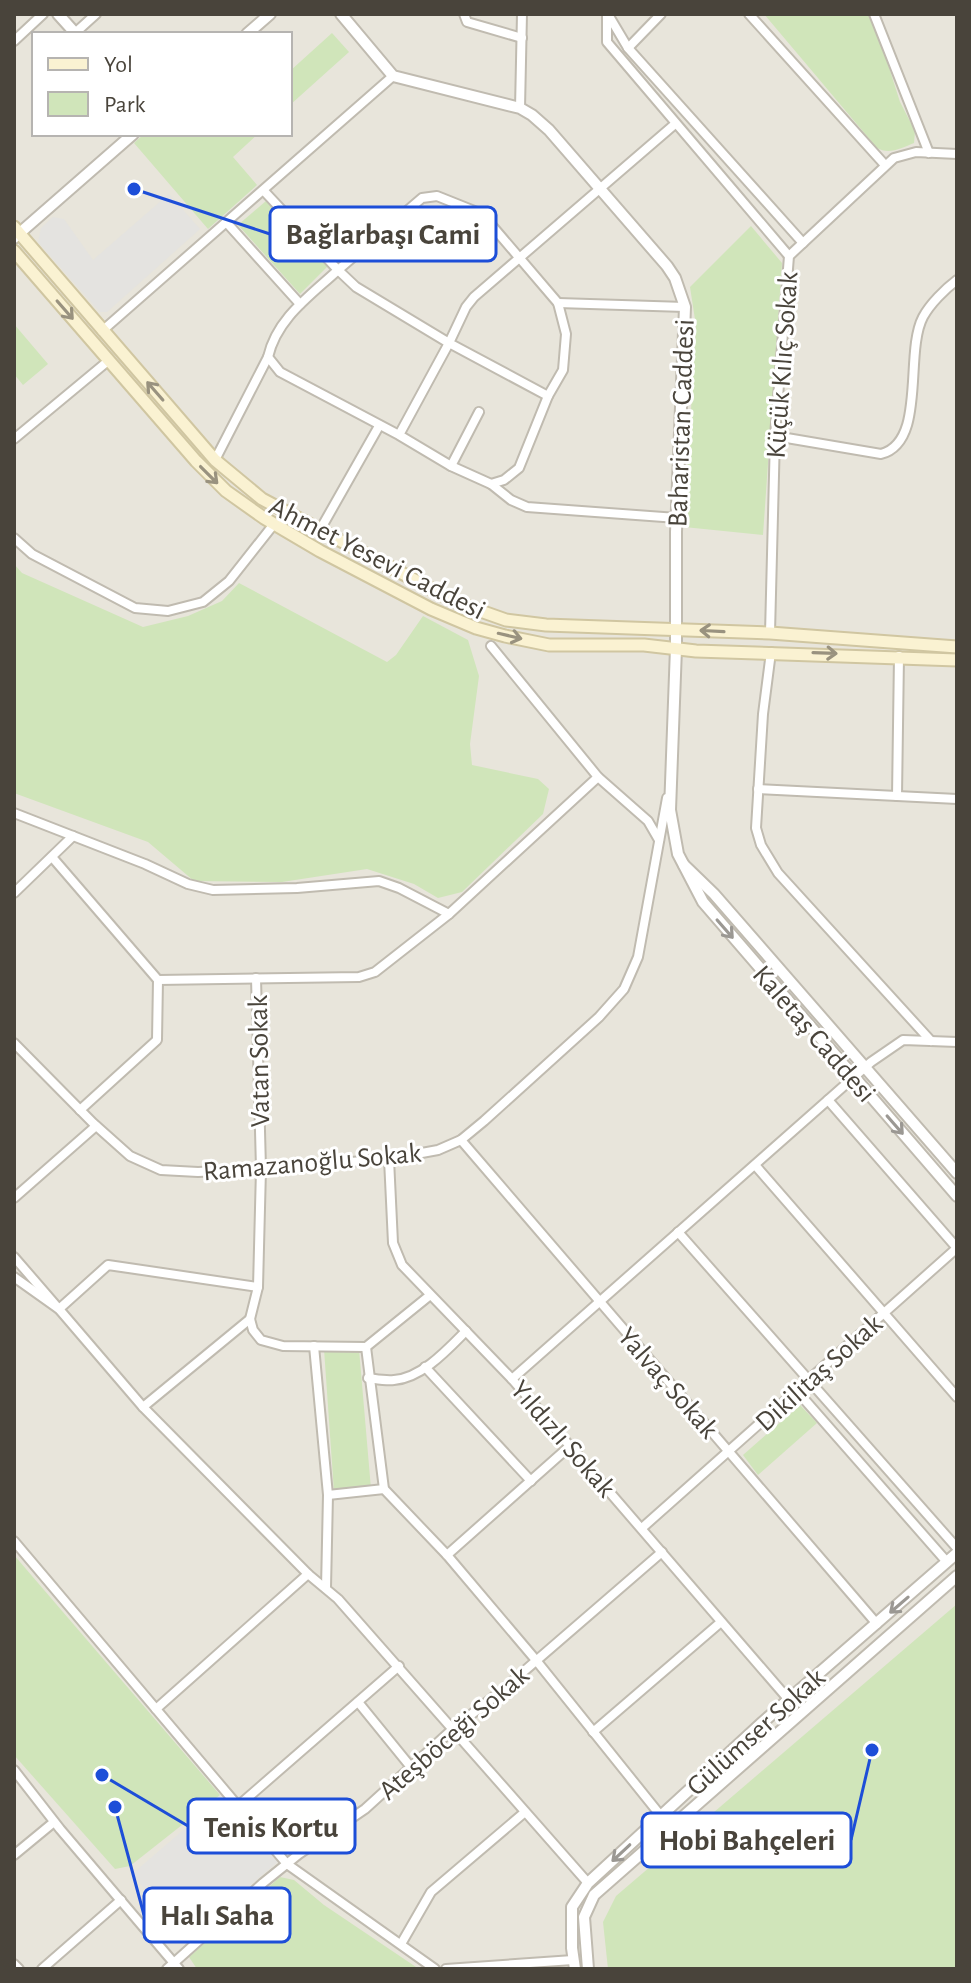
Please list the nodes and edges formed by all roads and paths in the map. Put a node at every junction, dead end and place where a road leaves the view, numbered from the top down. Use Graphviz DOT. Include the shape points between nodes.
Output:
graph roads {
  1 [pos="43,14"];
  2 [pos="58,14"];
  3 [pos="96,14"];
  4 [pos="270,14"];
  5 [pos="341,14"];
  6 [pos="464,14"];
  7 [pos="522,14"];
  8 [pos="607,14"];
  9 [pos="661,14"];
  10 [pos="749,14"];
  11 [pos="874,14"];
  12 [pos="74,32"];
  13 [pos="76,32"];
  14 [pos="249,32"];
  15 [pos="522,38"];
  16 [pos="14,41"];
  17 [pos="628,48"];
  18 [pos="393,76"];
  19 [pos="520,108"];
  20 [pos="675,124"];
  21 [pos="131,136"];
  22 [pos="929,153"];
  23 [pos="957,154"];
  24 [pos="885,165"];
  25 [pos="598,189"];
  26 [pos="264,191"];
  27 [pos="227,223"];
  28 [pos="16,233"];
  29 [pos="803,243"];
  30 [pos="14,251"];
  31 [pos="789,256"];
  32 [pos="519,258"];
  33 [pos="338,270"];
  34 [pos="957,280"];
  35 [pos="558,303"];
  36 [pos="300,304"];
  37 [pos="685,307"];
  38 [pos="102,331"];
  39 [pos="449,343"];
  40 [pos="268,357"];
  41 [pos="108,361"];
  42 [pos="548,396"];
  43 [pos="479,412"];
  44 [pos="379,426"];
  45 [pos="399,435"];
  46 [pos="775,436"];
  47 [pos="14,439"];
  48 [pos="215,460"];
  49 [pos="451,466"];
  50 [pos="491,484"];
  51 [pos="677,518"];
  52 [pos="274,524"];
  53 [pos="320,530"];
  54 [pos="14,538"];
  55 [pos="675,629"];
  56 [pos="770,633"];
  57 [pos="491,646"];
  58 [pos="957,647"];
  59 [pos="676,648"];
  60 [pos="771,652"];
  61 [pos="899,656"];
  62 [pos="957,660"];
  63 [pos="598,777"];
  64 [pos="670,782"];
  65 [pos="758,789"];
  66 [pos="897,796"];
  67 [pos="957,799"];
  68 [pos="14,813"];
  69 [pos="73,836"];
  70 [pos="659,840"];
  71 [pos="52,857"];
  72 [pos="683,864"];
  73 [pos="14,893"];
  74 [pos="449,914"];
  75 [pos="256,978"];
  76 [pos="158,980"];
  77 [pos="931,1041"];
  78 [pos="957,1042"];
  79 [pos="14,1043"];
  80 [pos="864,1068"];
  81 [pos="853,1077"];
  82 [pos="828,1100"];
  83 [pos="80,1110"];
  84 [pos="96,1126"];
  85 [pos="461,1140"];
  86 [pos="389,1159"];
  87 [pos="951,1160"];
  88 [pos="755,1165"];
  89 [pos="261,1169"];
  90 [pos="957,1173"];
  91 [pos="957,1196"];
  92 [pos="14,1198"];
  93 [pos="678,1232"];
  94 [pos="957,1248"];
  95 [pos="14,1257"];
  96 [pos="14,1277"];
  97 [pos="258,1287"];
  98 [pos="429,1296"];
  99 [pos="599,1301"];
  100 [pos="59,1309"];
  101 [pos="884,1313"];
  102 [pos="250,1319"];
  103 [pos="466,1331"];
  104 [pos="314,1346"];
  105 [pos="366,1347"];
  106 [pos="425,1367"];
  107 [pos="368,1378"];
  108 [pos="512,1379"];
  109 [pos="809,1380"];
  110 [pos="797,1391"];
  111 [pos="957,1397"];
  112 [pos="143,1407"];
  113 [pos="571,1445"];
  114 [pos="729,1451"];
  115 [pos="531,1481"];
  116 [pos="384,1489"];
  117 [pos="328,1495"];
  118 [pos="642,1528"];
  119 [pos="14,1541"];
  120 [pos="957,1551"];
  121 [pos="662,1552"];
  122 [pos="447,1555"];
  123 [pos="947,1562"];
  124 [pos="308,1574"];
  125 [pos="957,1576"];
  126 [pos="326,1588"];
  127 [pos="721,1622"];
  128 [pos="877,1624"];
  129 [pos="535,1659"];
  130 [pos="399,1666"];
  131 [pos="789,1700"];
  132 [pos="358,1702"];
  133 [pos="156,1709"];
  134 [pos="454,1728"];
  135 [pos="593,1732"];
  136 [pos="410,1766"];
  137 [pos="14,1770"];
  138 [pos="238,1806"];
  139 [pos="525,1812"];
  140 [pos="661,1816"];
  141 [pos="54,1822"];
  142 [pos="14,1855"];
  143 [pos="287,1864"];
  144 [pos="588,1883"];
  145 [pos="121,1900"];
  146 [pos="401,1944"];
  147 [pos="14,1964"];
  148 [pos="574,1964"];
  149 [pos="556,1965"];
  150 [pos="174,1967"];
  151 [pos="19,1969"];
  152 [pos="42,1969"];
  153 [pos="435,1969"];
  154 [pos="446,1969"];
  155 [pos="588,1969"];
  1 -- 16 [label="street"];
  2 -- 12 [label="street"];
  3 -- 13 [label="street"];
  4 -- 14 [label="street"];
  5 -- 18 [label="street"];
  6 -- 15 [label="street" via="467,22"];
  7 -- 15 [label="street"];
  8 -- 17 [label="street"];
  8 -- 20 [label="street" via="607,42"];
  9 -- 17 [label="street"];
  10 -- 24 [label="street"];
  11 -- 22 [label="street"];
  15 -- 19 [label="street"];
  17 -- 29 [label="street"];
  18 -- 19 [label="street, Baharistan Caddesi"];
  18 -- 26 [label="street"];
  19 -- 25 [label="street, Baharistan Caddesi" via="549,130"];
  20 -- 25 [label="street"];
  20 -- 31 [label="street"];
  21 -- 28 [label="street"];
  22 -- 23 [label="street, Küçük Kılıç Sokak"];
  22 -- 24 [label="street, Küçük Kılıç Sokak" via="916,152"];
  24 -- 29 [label="street, Küçük Kılıç Sokak"];
  25 -- 32 [label="street"];
  25 -- 37 [label="street, Baharistan Caddesi" via="667,266"];
  26 -- 27 [label="street"];
  26 -- 33 [label="street"];
  27 -- 36 [label="street"];
  27 -- 38 [label="street"];
  28 -- 38 [label="main road, Ahmet Yesevi Caddesi"];
  29 -- 31 [label="street, Küçük Kılıç Sokak"];
  30 -- 41 [label="main road, Ahmet Yesevi Caddesi, one-way"];
  31 -- 46 [label="street, Küçük Kılıç Sokak"];
  32 -- 33 [label="street" via="482,214 437,196 422,198"];
  32 -- 35 [label="street"];
  32 -- 39 [label="street" via="466,307"];
  33 -- 36 [label="street"];
  33 -- 39 [label="street" via="356,287"];
  34 -- 46 [label="street" via="923,316 907,429 895,448 881,454"];
  35 -- 37 [label="street"];
  35 -- 42 [label="street" via="566,334 563,370"];
  36 -- 40 [label="street" via="273,339"];
  37 -- 51 [label="street, Baharistan Caddesi"];
  48 -- 38 [label="main road, Ahmet Yesevi Caddesi, one-way"];
  39 -- 42 [label="street"];
  39 -- 45 [label="street"];
  40 -- 44 [label="street" via="280,372"];
  40 -- 48 [label="street"];
  41 -- 47 [label="street"];
  41 -- 52 [label="main road, Ahmet Yesevi Caddesi, one-way" via="218,483"];
  42 -- 50 [label="street" via="519,468"];
  43 -- 49 [label="street"];
  44 -- 45 [label="street"];
  44 -- 53 [label="street"];
  45 -- 49 [label="street"];
  46 -- 56 [label="street, Küçük Kılıç Sokak"];
  48 -- 53 [label="main road, Ahmet Yesevi Caddesi" via="262,499"];
  49 -- 50 [label="street"];
  50 -- 51 [label="street" via="527,507"];
  51 -- 55 [label="street, Baharistan Caddesi"];
  52 -- 54 [label="street" via="229,581 203,602 168,611 135,608 32,554"];
  52 -- 59 [label="main road, Ahmet Yesevi Caddesi, one-way" via="476,628 549,645"];
  53 -- 55 [label="main road, Ahmet Yesevi Caddesi" via="458,603 506,620"];
  56 -- 55 [label="main road, Ahmet Yesevi Caddesi, one-way"];
  55 -- 59 [label="street, Kaletaş Caddesi"];
  56 -- 58 [label="main road, Ahmet Yesevi Caddesi"];
  57 -- 63 [label="street"];
  59 -- 60 [label="main road, Ahmet Yesevi Caddesi"];
  59 -- 64 [label="street, Kaletaş Caddesi"];
  60 -- 61 [label="main road, Ahmet Yesevi Caddesi, one-way"];
  60 -- 65 [label="street"];
  61 -- 62 [label="main road, Ahmet Yesevi Caddesi"];
  61 -- 66 [label="street"];
  63 -- 70 [label="street" via="648,821"];
  63 -- 74 [label="street"];
  64 -- 70 [label="street, Ramazanoğlu Sokak"];
  64 -- 72 [label="street, Kaletaş Caddesi" via="673,834"];
  65 -- 66 [label="street"];
  65 -- 77 [label="street" via="756,828 778,873"];
  66 -- 67 [label="street"];
  68 -- 69 [label="street"];
  69 -- 71 [label="street"];
  69 -- 74 [label="street" via="213,890 379,881"];
  70 -- 85 [label="street, Ramazanoğlu Sokak" via="638,957 624,989"];
  71 -- 73 [label="street"];
  71 -- 76 [label="street"];
  72 -- 80 [label="street, Kaletaş Caddesi"];
  72 -- 81 [label="street, Kaletaş Caddesi, one-way" via="710,912"];
  74 -- 75 [label="street" via="375,972 359,977"];
  75 -- 76 [label="street"];
  75 -- 89 [label="street, Vatan Sokak"];
  76 -- 83 [label="street" via="157,1040"];
  77 -- 78 [label="street"];
  77 -- 80 [label="street" via="903,1040"];
  79 -- 83 [label="street, Ramazanoğlu Sokak"];
  80 -- 81 [label="street"];
  80 -- 87 [label="street, Kaletaş Caddesi"];
  81 -- 82 [label="street"];
  81 -- 91 [label="street, Kaletaş Caddesi, one-way"];
  82 -- 88 [label="street"];
  82 -- 94 [label="street"];
  83 -- 84 [label="street, Ramazanoğlu Sokak"];
  84 -- 89 [label="street, Ramazanoğlu Sokak" via="130,1156 161,1170"];
  84 -- 92 [label="street"];
  85 -- 86 [label="street, Ramazanoğlu Sokak"];
  85 -- 99 [label="street, Yalvaç Sokak"];
  86 -- 89 [label="street, Ramazanoğlu Sokak"];
  86 -- 98 [label="street, Yıldızlı Sokak" via="396,1254"];
  87 -- 90 [label="street, Kaletaş Caddesi"];
  88 -- 93 [label="street"];
  88 -- 101 [label="street"];
  89 -- 97 [label="street, Vatan Sokak"];
  93 -- 99 [label="street"];
  93 -- 109 [label="street"];
  94 -- 101 [label="street, Dikilitaş Sokak"];
  95 -- 100 [label="street"];
  96 -- 100 [label="street"];
  97 -- 100 [label="street" via="108,1265"];
  97 -- 102 [label="street, Vatan Sokak"];
  98 -- 103 [label="street, Yıldızlı Sokak"];
  98 -- 105 [label="street"];
  99 -- 108 [label="street"];
  99 -- 114 [label="street, Yalvaç Sokak"];
  100 -- 112 [label="street"];
  101 -- 109 [label="street, Dikilitaş Sokak"];
  101 -- 111 [label="street"];
  102 -- 104 [label="street" via="261,1340"];
  102 -- 112 [label="street"];
  103 -- 106 [label="street"];
  103 -- 108 [label="street, Yıldızlı Sokak"];
  104 -- 105 [label="street"];
  104 -- 117 [label="street"];
  105 -- 107 [label="street"];
  106 -- 107 [label="street" via="396,1380"];
  106 -- 115 [label="street"];
  107 -- 116 [label="street"];
  108 -- 113 [label="street, Yıldızlı Sokak"];
  109 -- 110 [label="street, Dikilitaş Sokak"];
  109 -- 120 [label="street"];
  110 -- 114 [label="street, Dikilitaş Sokak"];
  110 -- 123 [label="street"];
  112 -- 124 [label="street"];
  113 -- 115 [label="street"];
  113 -- 118 [label="street, Yıldızlı Sokak"];
  114 -- 118 [label="street, Dikilitaş Sokak"];
  114 -- 128 [label="street, Yalvaç Sokak"];
  115 -- 122 [label="street"];
  116 -- 117 [label="street"];
  116 -- 122 [label="street"];
  117 -- 126 [label="street"];
  118 -- 121 [label="street, Yıldızlı Sokak"];
  119 -- 133 [label="street"];
  120 -- 123 [label="street, Gülümser Sokak"];
  121 -- 127 [label="street, Yıldızlı Sokak"];
  121 -- 129 [label="street, Ateşböceği Sokak"];
  122 -- 129 [label="street"];
  123 -- 128 [label="street, Gülümser Sokak, one-way"];
  124 -- 126 [label="street"];
  124 -- 133 [label="street"];
  125 -- 155 [label="street" via="594,1895 584,1917"];
  126 -- 130 [label="street"];
  127 -- 131 [label="street, Yıldızlı Sokak"];
  127 -- 135 [label="street"];
  128 -- 131 [label="street, Gülümser Sokak"];
  129 -- 134 [label="street, Ateşböceği Sokak"];
  129 -- 135 [label="street"];
  130 -- 132 [label="street"];
  130 -- 134 [label="street"];
  131 -- 140 [label="street, Gülümser Sokak"];
  132 -- 136 [label="street"];
  132 -- 138 [label="street"];
  133 -- 138 [label="street"];
  134 -- 136 [label="street, Ateşböceği Sokak"];
  134 -- 139 [label="street"];
  135 -- 140 [label="street"];
  136 -- 143 [label="street, Ateşböceği Sokak" via="365,1809"];
  137 -- 141 [label="street"];
  138 -- 143 [label="street"];
  139 -- 144 [label="street"];
  139 -- 146 [label="street" via="431,1892"];
  140 -- 144 [label="street, Gülümser Sokak, one-way"];
  141 -- 142 [label="street"];
  141 -- 145 [label="street"];
  143 -- 146 [label="street"];
  143 -- 150 [label="street, Ateşböceği Sokak"];
  144 -- 148 [label="street, Gülümser Sokak" via="572,1907"];
  145 -- 150 [label="street"];
  145 -- 152 [label="street"];
  146 -- 153 [label="street"];
  147 -- 151 [label="street"];
  148 -- 149 [label="street"];
  149 -- 154 [label="street"];
}
